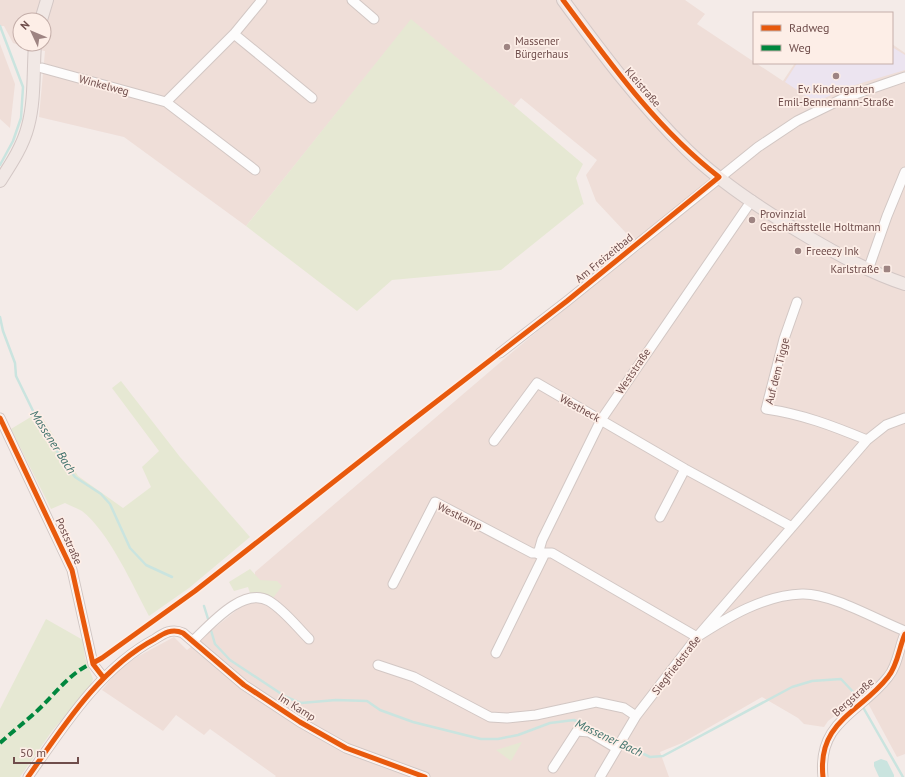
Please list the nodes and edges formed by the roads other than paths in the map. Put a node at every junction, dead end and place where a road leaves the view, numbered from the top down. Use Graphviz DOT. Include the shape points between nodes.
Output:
graph roads {
  1 [pos="46,0"];
  2 [pos="262,0"];
  3 [pos="352,0"];
  4 [pos="563,0"];
  5 [pos="43,12"];
  6 [pos="374,19"];
  7 [pos="234,34"];
  8 [pos="34,52"];
  9 [pos="42,68"];
  10 [pos="905,78"];
  11 [pos="312,98"];
  12 [pos="166,102"];
  13 [pos="255,170"];
  14 [pos="905,172"];
  15 [pos="719,177"];
  16 [pos="0,181"];
  17 [pos="752,200"];
  18 [pos="868,270"];
  19 [pos="905,284"];
  20 [pos="797,302"];
  21 [pos="500,353"];
  22 [pos="0,418"];
  23 [pos="905,418"];
  24 [pos="601,420"];
  25 [pos="494,440"];
  26 [pos="867,440"];
  27 [pos="685,469"];
  28 [pos="660,517"];
  29 [pos="792,527"];
  30 [pos="542,554"];
  31 [pos="393,584"];
  32 [pos="905,633"];
  33 [pos="697,636"];
  34 [pos="309,640"];
  35 [pos="193,641"];
  36 [pos="496,653"];
  37 [pos="378,665"];
  38 [pos="103,677"];
  39 [pos="636,716"];
  40 [pos="617,747"];
  41 [pos="553,768"];
  42 [pos="28,777"];
  43 [pos="425,777"];
  44 [pos="600,777"];
  45 [pos="823,777"];
  1 -- 5 [label="main road"];
  2 -- 7 [label="street"];
  3 -- 6 [label="street"];
  4 -- 15 [label="main road, Kleistraße" via="615,70 654,116 687,150"];
  7 -- 11 [label="street"];
  7 -- 12 [label="street"];
  8 -- 16 [label="main road" via="28,126 17,154"];
  9 -- 12 [label="street, Winkelweg"];
  10 -- 15 [label="street, Am Freizeitbad" via="844,98 796,121 758,146"];
  12 -- 13 [label="street, Winkelweg"];
  14 -- 18 [label="street"];
  15 -- 17 [label="main road, Kleistraße"];
  15 -- 21 [label="street, Am Freizeitbad"];
  17 -- 18 [label="main road, Kleistraße" via="802,233"];
  17 -- 24 [label="street, Weststraße"];
  18 -- 19 [label="main road, Kleistraße"];
  20 -- 26 [label="street, Auf dem Tigge" via="784,339 766,409 791,412"];
  22 -- 38 [label="street, Poststraße" via="72,570 93,664"];
  23 -- 26 [label="street, Siegfriedstraße" via="886,425"];
  24 -- 25 [label="street, Westheck" via="537,383"];
  24 -- 27 [label="street, Westheck"];
  24 -- 30 [label="street, Weststraße" via="542,540"];
  26 -- 29 [label="street, Siegfriedstraße"];
  27 -- 28 [label="street"];
  27 -- 29 [label="street, Westheck"];
  29 -- 33 [label="street, Siegfriedstraße"];
  30 -- 31 [label="street, Westkamp" via="532,553 435,502"];
  30 -- 33 [label="street, Westkamp" via="552,553"];
  30 -- 36 [label="street"];
  32 -- 33 [label="street" via="844,604 802,594 748,607"];
  32 -- 45 [label="street, Bergstraße" via="890,675 839,722 829,737 825,748"];
  33 -- 39 [label="street, Siegfriedstraße"];
  34 -- 35 [label="street" via="273,604 259,597 242,600"];
  35 -- 38 [label="street, Im Kamp" via="183,633 172,630 141,646"];
  35 -- 43 [label="street, Im Kamp" via="244,685 300,722 346,748"];
  37 -- 39 [label="street" via="414,677 490,717 536,715 596,702 624,708"];
  38 -- 42 [label="street" via="58,733"];
  39 -- 40 [label="street, Siegfriedstraße"];
  40 -- 41 [label="street" via="590,732 577,731"];
  40 -- 44 [label="street, Siegfriedstraße"];
}
